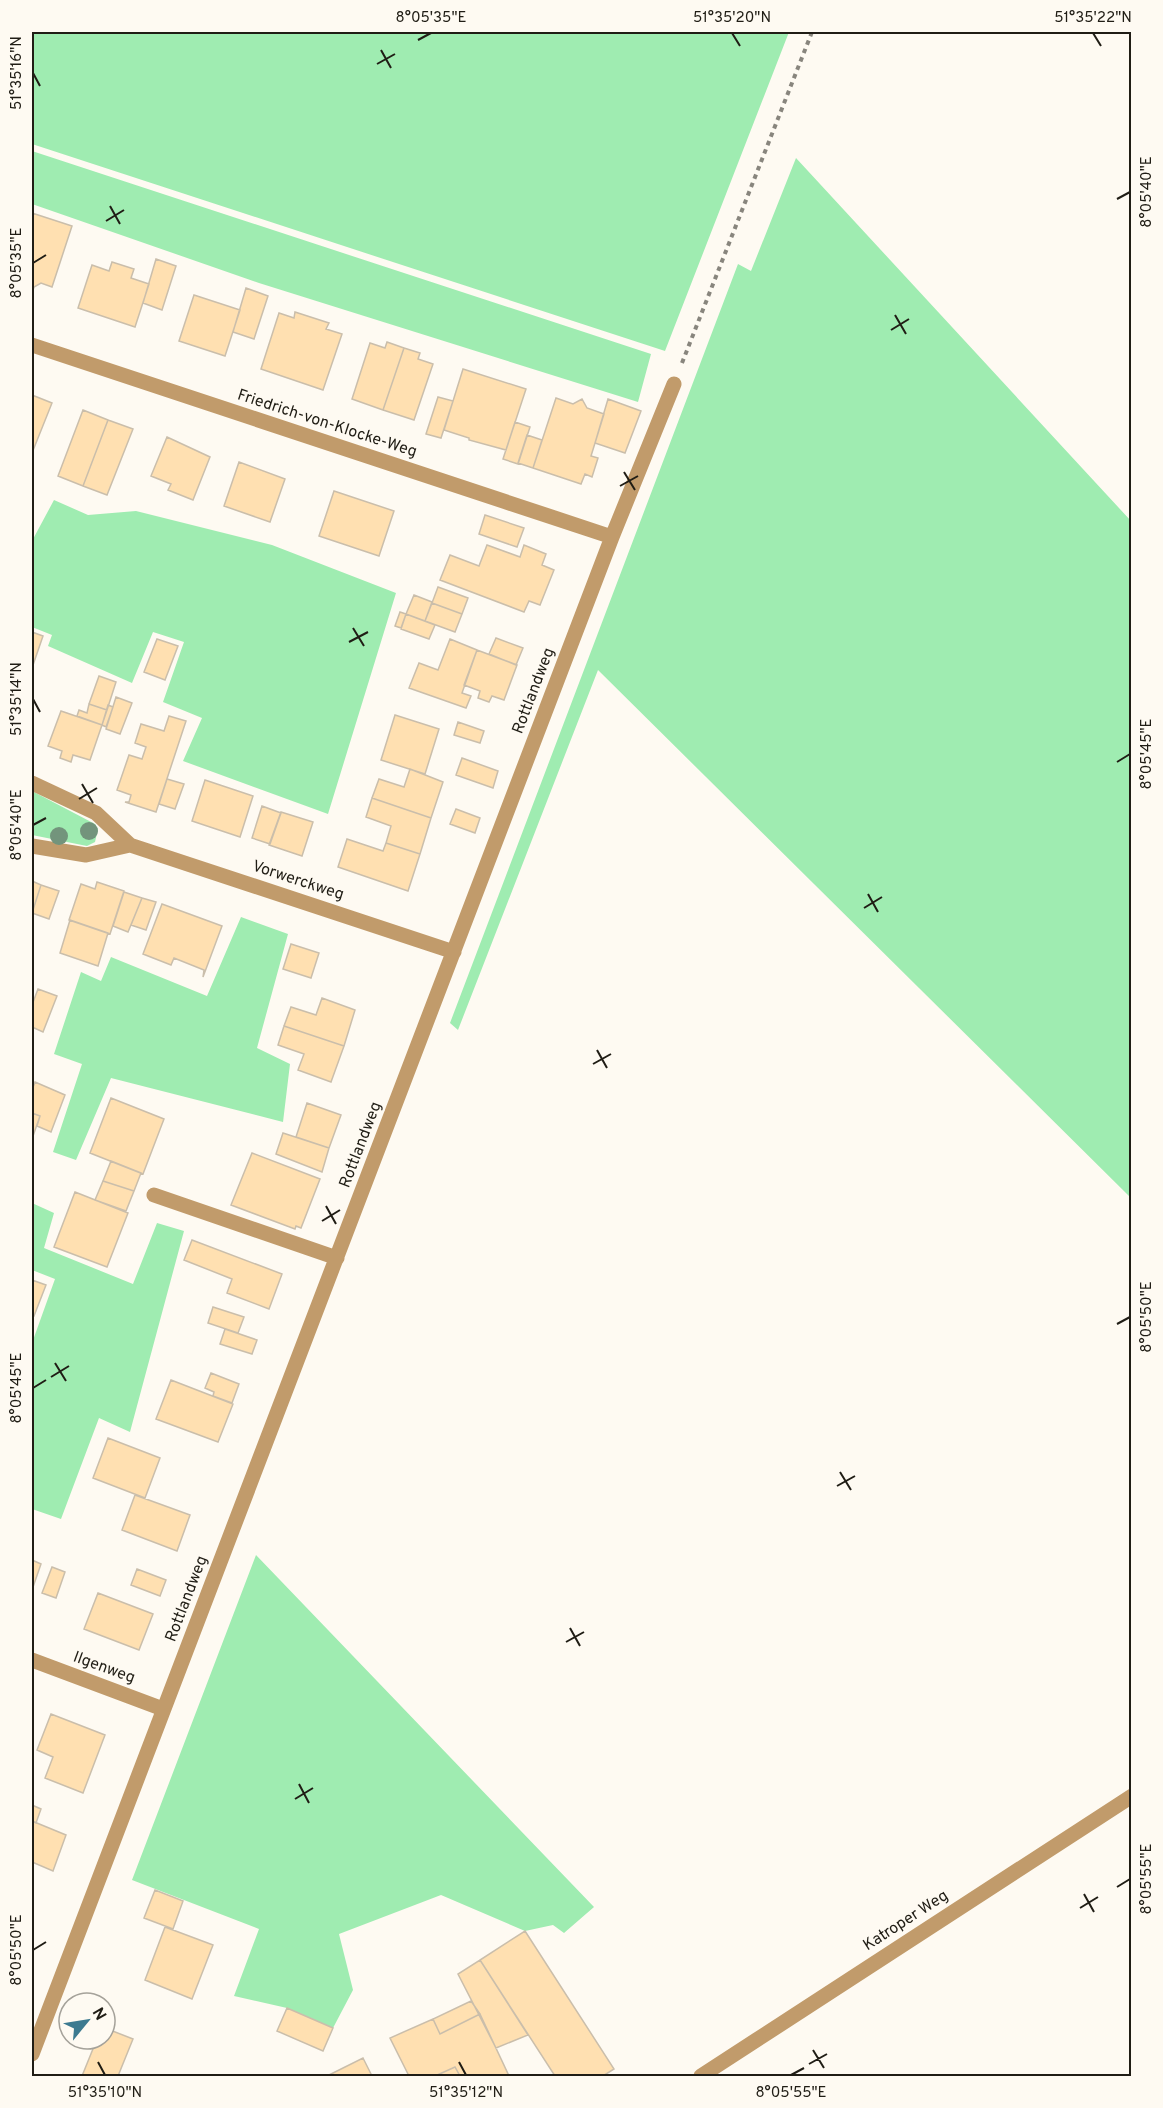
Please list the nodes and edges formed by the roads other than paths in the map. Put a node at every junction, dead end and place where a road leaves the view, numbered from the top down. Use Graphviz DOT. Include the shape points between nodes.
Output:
graph roads {
  1 [pos="32,345"];
  2 [pos="674,384"];
  3 [pos="612,537"];
  4 [pos="32,783"];
  5 [pos="130,845"];
  6 [pos="32,846"];
  7 [pos="454,952"];
  8 [pos="154,1195"];
  9 [pos="337,1258"];
  10 [pos="32,1660"];
  11 [pos="163,1709"];
  12 [pos="1131,1796"];
  13 [pos="32,2054"];
  14 [pos="701,2076"];
  1 -- 3 [label="street, Friedrich-von-Klocke-Weg"];
  2 -- 3 [label="street, Rottlandweg"];
  3 -- 7 [label="street, Rottlandweg"];
  4 -- 5 [label="street, Vorwerckweg" via="96,813"];
  5 -- 6 [label="street" via="86,855"];
  5 -- 7 [label="street, Vorwerckweg"];
  7 -- 9 [label="street, Rottlandweg"];
  8 -- 9 [label="street"];
  9 -- 11 [label="street, Rottlandweg"];
  10 -- 11 [label="street, Ilgenweg"];
  11 -- 13 [label="street, Rottlandweg"];
  12 -- 14 [label="street, Katroper Weg"];
}
